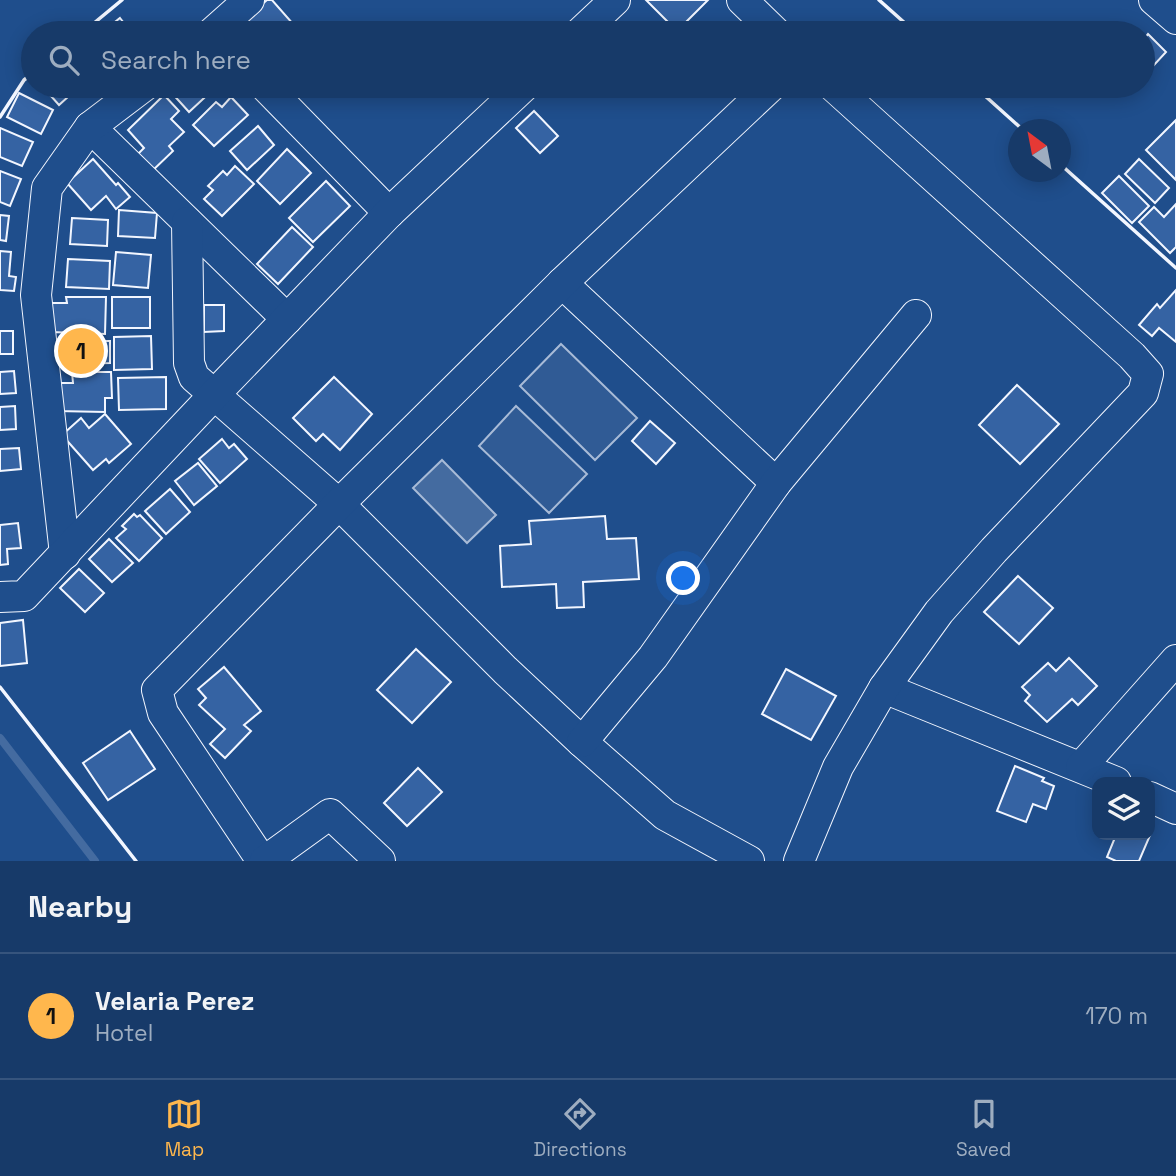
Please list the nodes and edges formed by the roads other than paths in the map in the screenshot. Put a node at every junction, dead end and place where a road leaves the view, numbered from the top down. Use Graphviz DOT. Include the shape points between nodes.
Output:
graph roads {
  1 [pos="250,0"];
  2 [pos="615,0"];
  3 [pos="742,0"];
  4 [pos="1154,0"];
  5 [pos="1176,19"];
  6 [pos="226,21"];
  7 [pos="593,21"];
  8 [pos="764,21"];
  9 [pos="128,98"];
  10 [pos="277,98"];
  11 [pos="511,98"];
  12 [pos="758,98"];
  13 [pos="846,98"];
  14 [pos="90,127"];
  15 [pos="389,213"];
  16 [pos="187,222"];
  17 [pos="562,283"];
  18 [pos="916,316"];
  19 [pos="287,319"];
  20 [pos="214,396"];
  21 [pos="776,483"];
  22 [pos="339,504"];
  23 [pos="65,554"];
  24 [pos="0,597"];
  25 [pos="1176,660"];
  26 [pos="884,688"];
  27 [pos="582,742"];
  28 [pos="1082,767"];
  29 [pos="1105,777"];
  30 [pos="1155,799"];
  31 [pos="1176,809"];
  32 [pos="263,861"];
  33 [pos="380,861"];
  34 [pos="749,861"];
  35 [pos="799,861"];
  1 -- 6 [label="street"];
  2 -- 7 [label="street"];
  3 -- 8 [label="street"];
  4 -- 5 [label="street"];
  9 -- 14 [label="street"];
  10 -- 15 [label="street"];
  11 -- 15 [label="street"];
  12 -- 17 [label="street"];
  13 -- 26 [label="street" via="1148,374 1143,393 939,612"];
  14 -- 16 [label="street"];
  14 -- 23 [label="street" via="47,188 36,295"];
  15 -- 19 [label="street"];
  16 -- 19 [label="street"];
  16 -- 20 [label="street" via="189,363 194,377"];
  17 -- 21 [label="street"];
  17 -- 22 [label="street"];
  18 -- 21 [label="street"];
  19 -- 20 [label="street"];
  20 -- 22 [label="street"];
  20 -- 23 [label="street"];
  21 -- 27 [label="street" via="653,657"];
  22 -- 27 [label="street"];
  22 -- 32 [label="street" via="156,690 163,713"];
  23 -- 24 [label="street" via="24,596"];
  25 -- 28 [label="street"];
  26 -- 28 [label="street"];
  26 -- 35 [label="street" via="838,767"];
  27 -- 34 [label="street" via="665,815"];
  28 -- 29 [label="street"];
  30 -- 31 [label="street"];
  32 -- 33 [label="street" via="330,814"];
}
